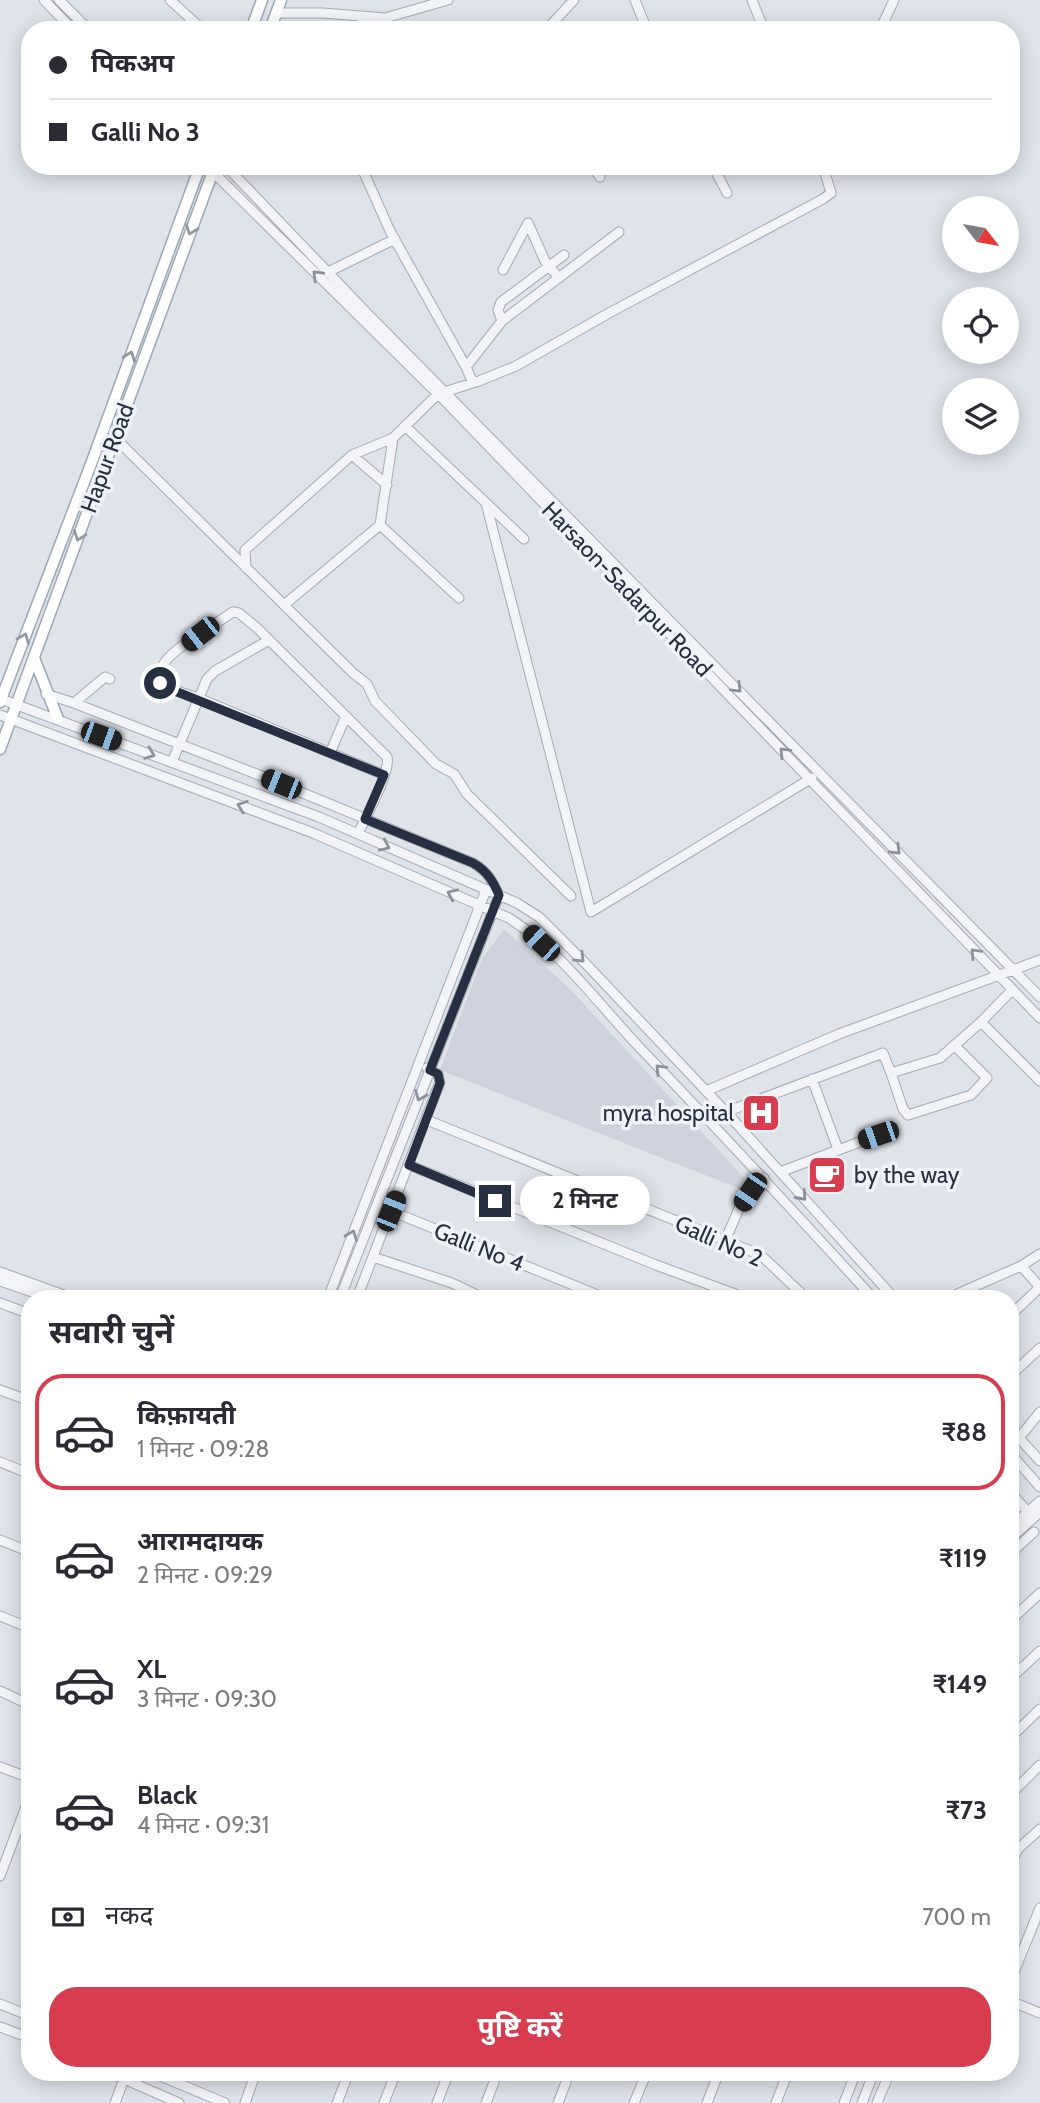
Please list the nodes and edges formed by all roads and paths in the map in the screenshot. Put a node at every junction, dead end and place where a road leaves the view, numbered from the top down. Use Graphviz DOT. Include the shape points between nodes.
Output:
graph roads {
  1 [pos="44,0"];
  2 [pos="59,0"];
  3 [pos="170,0"];
  4 [pos="262,0"];
  5 [pos="281,0"];
  6 [pos="448,0"];
  7 [pos="574,0"];
  8 [pos="635,0"];
  9 [pos="752,0"];
  10 [pos="894,0"];
  11 [pos="276,13"];
  12 [pos="360,16"];
  13 [pos="377,18"];
  14 [pos="65,21"];
  15 [pos="80,21"];
  16 [pos="193,21"];
  17 [pos="254,21"];
  18 [pos="273,21"];
  19 [pos="364,21"];
  20 [pos="383,21"];
  21 [pos="554,21"];
  22 [pos="643,21"];
  23 [pos="760,21"];
  24 [pos="884,21"];
  25 [pos="197,175"];
  26 [pos="208,175"];
  27 [pos="218,175"];
  28 [pos="235,175"];
  29 [pos="365,175"];
  30 [pos="718,175"];
  31 [pos="826,175"];
  32 [pos="727,193"];
  33 [pos="619,232"];
  34 [pos="395,239"];
  35 [pos="564,255"];
  36 [pos="549,266"];
  37 [pos="503,270"];
  38 [pos="328,272"];
  39 [pos="559,278"];
  40 [pos="502,321"];
  41 [pos="466,367"];
  42 [pos="473,383"];
  43 [pos="441,393"];
  44 [pos="405,426"];
  45 [pos="114,438"];
  46 [pos="394,438"];
  47 [pos="352,455"];
  48 [pos="387,485"];
  49 [pos="486,503"];
  50 [pos="380,526"];
  51 [pos="524,539"];
  52 [pos="246,568"];
  53 [pos="459,598"];
  54 [pos="284,605"];
  55 [pos="269,640"];
  56 [pos="34,659"];
  57 [pos="110,679"];
  58 [pos="47,694"];
  59 [pos="198,698"];
  60 [pos="1,700"];
  61 [pos="74,703"];
  62 [pos="18,704"];
  63 [pos="0,715"];
  64 [pos="345,716"];
  65 [pos="12,719"];
  66 [pos="58,719"];
  67 [pos="179,745"];
  68 [pos="0,749"];
  69 [pos="330,753"];
  70 [pos="172,762"];
  71 [pos="822,774"];
  72 [pos="384,775"];
  73 [pos="810,779"];
  74 [pos="365,819"];
  75 [pos="358,834"];
  76 [pos="486,890"];
  77 [pos="499,895"];
  78 [pos="571,895"];
  79 [pos="480,906"];
  80 [pos="493,911"];
  81 [pos="1040,960"];
  82 [pos="1015,970"];
  83 [pos="998,977"];
  84 [pos="1012,990"];
  85 [pos="1040,997"];
  86 [pos="1040,1018"];
  87 [pos="981,1022"];
  88 [pos="954,1045"];
  89 [pos="419,1065"];
  90 [pos="430,1070"];
  91 [pos="891,1073"];
  92 [pos="812,1079"];
  93 [pos="1040,1081"];
  94 [pos="706,1091"];
  95 [pos="726,1112"];
  96 [pos="427,1120"];
  97 [pos="878,1135"];
  98 [pos="838,1149"];
  99 [pos="409,1165"];
  100 [pos="780,1172"];
  101 [pos="764,1178"];
  102 [pos="391,1211"];
  103 [pos="724,1241"];
  104 [pos="1040,1254"];
  105 [pos="373,1257"];
  106 [pos="1021,1266"];
  107 [pos="0,1272"];
  108 [pos="0,1280"];
  109 [pos="28,1290"];
  110 [pos="50,1290"];
  111 [pos="331,1290"];
  112 [pos="343,1290"];
  113 [pos="360,1290"];
  114 [pos="466,1290"];
  115 [pos="586,1290"];
  116 [pos="725,1290"];
  117 [pos="798,1290"];
  118 [pos="866,1290"];
  119 [pos="887,1290"];
  120 [pos="966,1290"];
  121 [pos="0,1303"];
  122 [pos="1019,1307"];
  123 [pos="21,1311"];
  124 [pos="1040,1348"];
  125 [pos="1019,1368"];
  126 [pos="0,1390"];
  127 [pos="21,1398"];
  128 [pos="1040,1412"];
  129 [pos="1019,1438"];
  130 [pos="1040,1461"];
  131 [pos="0,1462"];
  132 [pos="1019,1462"];
  133 [pos="21,1470"];
  134 [pos="1040,1487"];
  135 [pos="1040,1501"];
  136 [pos="1028,1515"];
  137 [pos="1037,1535"];
  138 [pos="0,1540"];
  139 [pos="21,1548"];
  140 [pos="1019,1548"];
  141 [pos="1040,1593"];
  142 [pos="1019,1613"];
  143 [pos="0,1616"];
  144 [pos="21,1624"];
  145 [pos="1040,1651"];
  146 [pos="1019,1671"];
  147 [pos="0,1691"];
  148 [pos="21,1701"];
  149 [pos="1040,1709"];
  150 [pos="1019,1729"];
  151 [pos="1040,1765"];
  152 [pos="0,1767"];
  153 [pos="21,1775"];
  154 [pos="1019,1787"];
  155 [pos="21,1814"];
  156 [pos="1040,1829"];
  157 [pos="5,1846"];
  158 [pos="1019,1848"];
  159 [pos="0,1876"];
  160 [pos="1040,1908"];
  161 [pos="1019,1960"];
  162 [pos="0,2004"];
  163 [pos="1019,2005"];
  164 [pos="21,2013"];
  165 [pos="1040,2013"];
  166 [pos="0,2027"];
  167 [pos="21,2035"];
  168 [pos="123,2081"];
  169 [pos="129,2081"];
  170 [pos="172,2081"];
  171 [pos="253,2081"];
  172 [pos="346,2081"];
  173 [pos="393,2081"];
  174 [pos="446,2081"];
  175 [pos="495,2081"];
  176 [pos="567,2081"];
  177 [pos="643,2081"];
  178 [pos="716,2081"];
  179 [pos="785,2081"];
  180 [pos="853,2081"];
  181 [pos="871,2081"];
  182 [pos="886,2081"];
  183 [pos="847,2102"];
  184 [pos="115,2103"];
  185 [pos="179,2103"];
  186 [pos="225,2103"];
  187 [pos="244,2103"];
  188 [pos="337,2103"];
  189 [pos="384,2103"];
  190 [pos="437,2103"];
  191 [pos="486,2103"];
  192 [pos="558,2103"];
  193 [pos="634,2103"];
  194 [pos="707,2103"];
  195 [pos="776,2103"];
  196 [pos="862,2103"];
  197 [pos="877,2103"];
  1 -- 14 [label="street"];
  2 -- 15 [label="street"];
  3 -- 16 [label="street"];
  4 -- 17 [label="main road"];
  5 -- 11 [label="main road"];
  6 -- 13 [label="street"];
  7 -- 21 [label="street"];
  8 -- 22 [label="street"];
  9 -- 23 [label="street"];
  10 -- 24 [label="street"];
  11 -- 12 [label="street"];
  11 -- 18 [label="main road"];
  12 -- 13 [label="street"];
  12 -- 19 [label="street"];
  13 -- 20 [label="street"];
  60 -- 25 [label="main road, Hapur Road, one-way"];
  26 -- 45 [label="main road, Hapur Road, one-way"];
  43 -- 27 [label="street, Harsaon-Sadarpur Road, one-way"];
  28 -- 38 [label="street, Harsaon-Sadarpur Road"];
  29 -- 34 [label="street"];
  30 -- 32 [label="street"];
  31 -- 42 [label="street" via="831,193 823,199 516,366"];
  33 -- 39 [label="street"];
  34 -- 38 [label="street"];
  34 -- 41 [label="street"];
  35 -- 36 [label="street"];
  36 -- 37 [label="street" via="528,223"];
  36 -- 39 [label="street"];
  36 -- 40 [label="street" via="500,302"];
  38 -- 43 [label="street, Harsaon-Sadarpur Road"];
  39 -- 40 [label="street"];
  40 -- 41 [label="street"];
  41 -- 42 [label="street"];
  42 -- 43 [label="street"];
  43 -- 44 [label="street"];
  43 -- 71 [label="street, Harsaon-Sadarpur Road, one-way"];
  73 -- 43 [label="street, Harsaon-Sadarpur Road, one-way"];
  44 -- 46 [label="street"];
  44 -- 49 [label="street"];
  45 -- 52 [label="street"];
  45 -- 56 [label="main road, Hapur Road, one-way"];
  46 -- 47 [label="street"];
  46 -- 48 [label="street"];
  47 -- 48 [label="street"];
  47 -- 52 [label="street" via="245,550"];
  48 -- 50 [label="street"];
  49 -- 51 [label="street"];
  49 -- 73 [label="street" via="591,912"];
  50 -- 53 [label="street"];
  50 -- 54 [label="street"];
  52 -- 54 [label="street"];
  54 -- 78 [label="street" via="368,684 375,701 436,764 454,774 467,794"];
  55 -- 59 [label="street" via="215,671"];
  55 -- 59 [label="street" via="233,612 165,661 160,683"];
  55 -- 64 [label="street"];
  56 -- 58 [label="main road"];
  56 -- 62 [label="main road, Hapur Road"];
  57 -- 61 [label="street" via="99,680"];
  58 -- 61 [label="street"];
  58 -- 66 [label="main road"];
  59 -- 67 [label="street"];
  59 -- 69 [label="street"];
  60 -- 62 [label="street"];
  61 -- 67 [label="street"];
  62 -- 65 [label="main road, Hapur Road"];
  62 -- 66 [label="street"];
  63 -- 65 [label="street"];
  64 -- 69 [label="street"];
  64 -- 72 [label="street" via="387,757"];
  65 -- 68 [label="main road, Hapur Road"];
  79 -- 65 [label="street, one-way" via="313,833"];
  66 -- 70 [label="street, one-way"];
  67 -- 70 [label="street"];
  67 -- 74 [label="street"];
  69 -- 72 [label="street"];
  70 -- 75 [label="street"];
  71 -- 73 [label="street"];
  71 -- 82 [label="street, Harsaon-Sadarpur Road, one-way"];
  72 -- 74 [label="street"];
  83 -- 73 [label="street, Harsaon-Sadarpur Road, one-way"];
  74 -- 75 [label="street"];
  74 -- 77 [label="street" via="473,863 488,875"];
  75 -- 76 [label="street, one-way"];
  76 -- 77 [label="street"];
  76 -- 79 [label="street"];
  77 -- 80 [label="street"];
  77 -- 94 [label="street, one-way" via="539,918"];
  79 -- 80 [label="street"];
  79 -- 89 [label="street"];
  80 -- 90 [label="street"];
  101 -- 80 [label="street, one-way" via="541,943"];
  81 -- 82 [label="street"];
  82 -- 83 [label="street"];
  82 -- 85 [label="street, Harsaon-Sadarpur Road"];
  83 -- 84 [label="street, Harsaon-Sadarpur Road"];
  83 -- 94 [label="street" via="839,1034"];
  84 -- 86 [label="street, Harsaon-Sadarpur Road"];
  84 -- 87 [label="street"];
  87 -- 88 [label="street"];
  87 -- 93 [label="street"];
  88 -- 91 [label="street" via="940,1058"];
  88 -- 91 [label="street" via="987,1078 971,1095 908,1115"];
  89 -- 90 [label="street"];
  111 -- 89 [label="street, one-way"];
  90 -- 96 [label="street" via="438,1074 440,1083"];
  90 -- 112 [label="street, one-way"];
  91 -- 92 [label="street" via="883,1054"];
  92 -- 95 [label="street"];
  92 -- 98 [label="street"];
  94 -- 95 [label="street"];
  95 -- 100 [label="street"];
  96 -- 99 [label="street"];
  96 -- 103 [label="street, Galli No 2"];
  97 -- 98 [label="street"];
  98 -- 100 [label="street"];
  99 -- 102 [label="street"];
  99 -- 116 [label="street"];
  100 -- 119 [label="street, one-way"];
  101 -- 103 [label="street" via="741,1204"];
  101 -- 118 [label="street"];
  102 -- 105 [label="street"];
  102 -- 115 [label="street, Galli No 4"];
  103 -- 117 [label="street, Galli No 2" via="764,1258"];
  104 -- 106 [label="street"];
  105 -- 113 [label="street"];
  105 -- 114 [label="street"];
  106 -- 120 [label="street"];
  106 -- 122 [label="street" via="1040,1287"];
  107 -- 110 [label="street"];
  108 -- 109 [label="street"];
  121 -- 123 [label="street"];
  124 -- 125 [label="street"];
  126 -- 127 [label="street"];
  128 -- 129 [label="street"];
  129 -- 130 [label="street"];
  131 -- 133 [label="street"];
  132 -- 134 [label="street"];
  135 -- 136 [label="street"];
  136 -- 137 [label="street"];
  137 -- 140 [label="street"];
  138 -- 139 [label="street"];
  141 -- 142 [label="street"];
  143 -- 144 [label="street"];
  145 -- 146 [label="street"];
  147 -- 148 [label="street"];
  149 -- 150 [label="street"];
  151 -- 154 [label="street"];
  152 -- 153 [label="street"];
  155 -- 157 [label="street"];
  156 -- 158 [label="street"];
  157 -- 159 [label="street"];
  160 -- 161 [label="street"];
  162 -- 164 [label="street"];
  163 -- 165 [label="street"];
  166 -- 167 [label="street"];
  168 -- 184 [label="street"];
  169 -- 185 [label="street"];
  170 -- 186 [label="street"];
  171 -- 187 [label="street"];
  172 -- 188 [label="street"];
  173 -- 189 [label="street"];
  174 -- 190 [label="street"];
  175 -- 191 [label="street"];
  176 -- 192 [label="street"];
  177 -- 193 [label="street"];
  178 -- 194 [label="street"];
  179 -- 195 [label="street"];
  180 -- 183 [label="street"];
  181 -- 196 [label="street"];
  182 -- 197 [label="street"];
}
